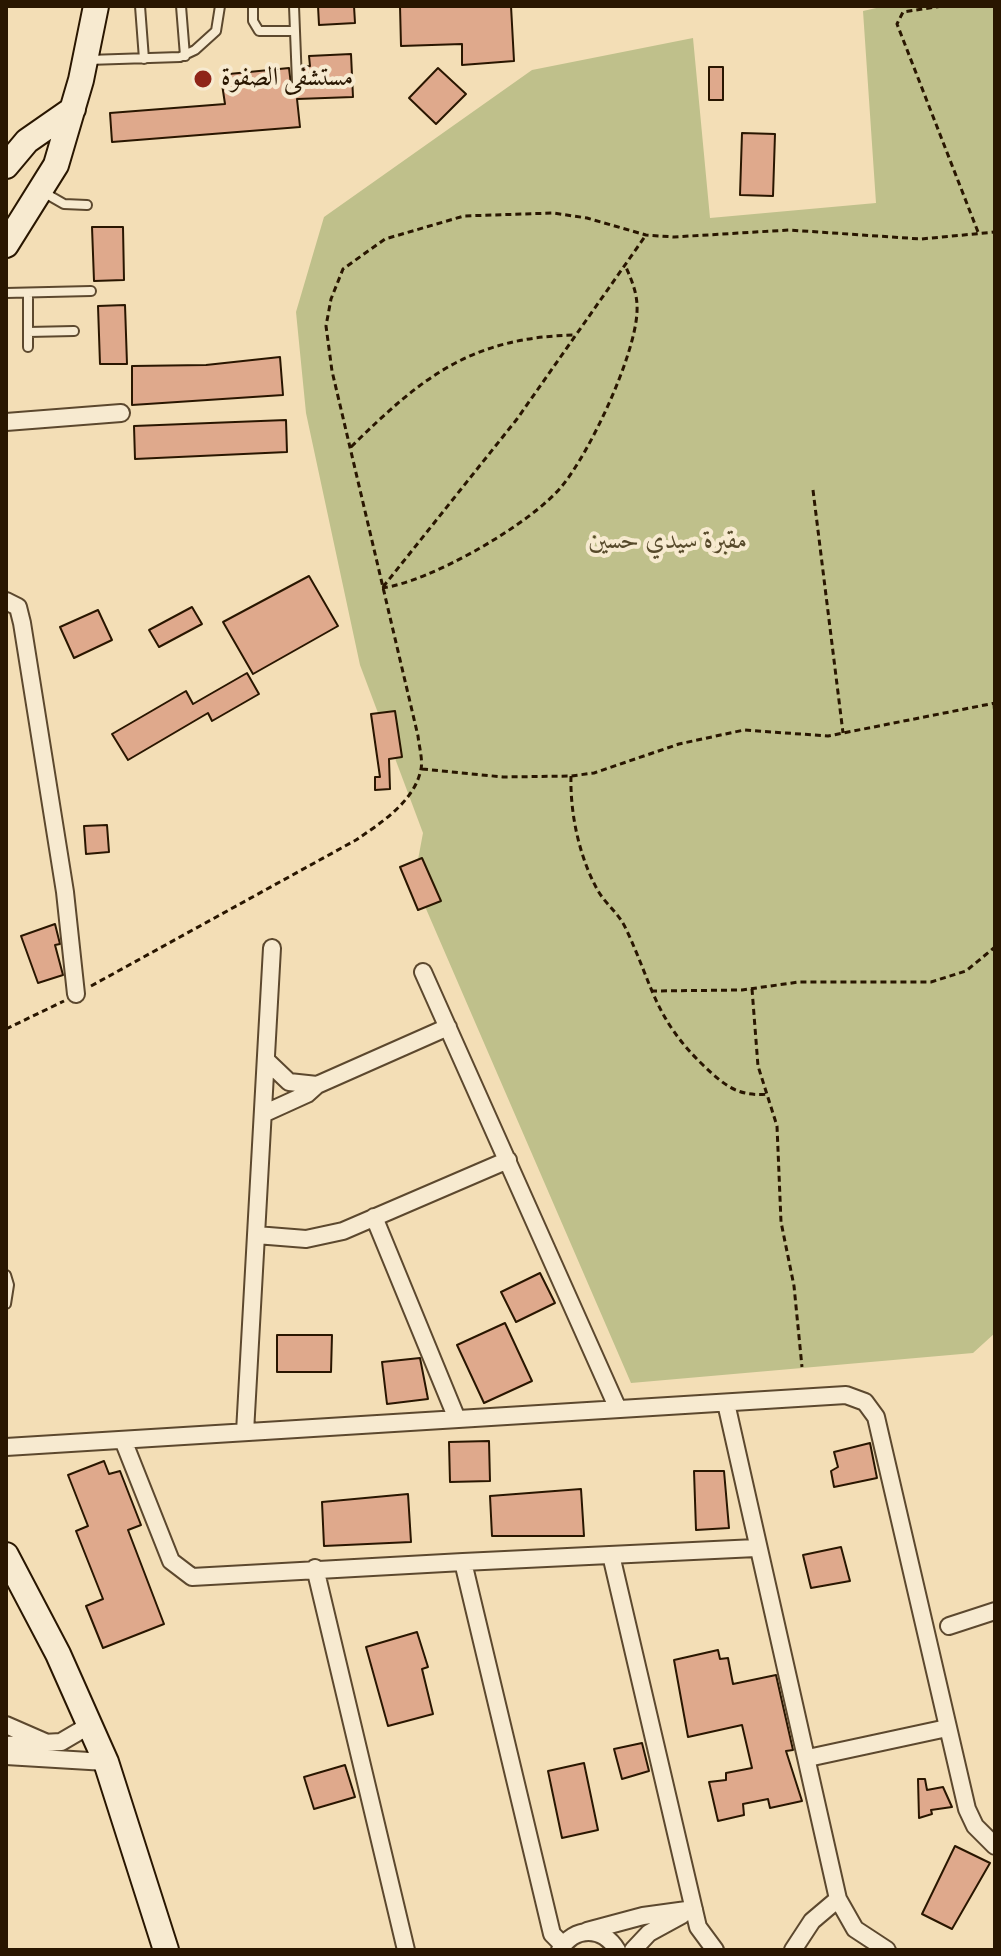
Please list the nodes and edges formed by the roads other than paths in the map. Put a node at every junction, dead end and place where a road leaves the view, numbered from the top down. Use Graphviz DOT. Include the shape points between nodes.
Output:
graph roads {
  1 [pos="96,6"];
  2 [pos="140,6"];
  3 [pos="181,6"];
  4 [pos="220,6"];
  5 [pos="253,6"];
  6 [pos="294,6"];
  7 [pos="295,31"];
  8 [pos="185,56"];
  9 [pos="144,59"];
  10 [pos="85,60"];
  11 [pos="297,82"];
  12 [pos="73,109"];
  13 [pos="6,166"];
  14 [pos="42,191"];
  15 [pos="87,205"];
  16 [pos="6,245"];
  17 [pos="91,291"];
  18 [pos="6,293"];
  19 [pos="28,293"];
  20 [pos="74,331"];
  21 [pos="28,332"];
  22 [pos="28,347"];
  23 [pos="121,413"];
  24 [pos="6,422"];
  25 [pos="6,601"];
  26 [pos="272,948"];
  27 [pos="423,972"];
  28 [pos="76,994"];
  29 [pos="448,1027"];
  30 [pos="267,1061"];
  31 [pos="317,1085"];
  32 [pos="263,1114"];
  33 [pos="508,1160"];
  34 [pos="374,1217"];
  35 [pos="256,1235"];
  36 [pos="6,1275"];
  37 [pos="6,1304"];
  38 [pos="726,1403"];
  39 [pos="618,1409"];
  40 [pos="457,1419"];
  41 [pos="245,1432"];
  42 [pos="123,1440"];
  43 [pos="6,1447"];
  44 [pos="756,1548"];
  45 [pos="6,1555"];
  46 [pos="611,1555"];
  47 [pos="463,1562"];
  48 [pos="315,1568"];
  49 [pos="995,1611"];
  50 [pos="949,1626"];
  51 [pos="6,1725"];
  52 [pos="90,1725"];
  53 [pos="947,1728"];
  54 [pos="48,1744"];
  55 [pos="6,1745"];
  56 [pos="6,1756"];
  57 [pos="808,1758"];
  58 [pos="106,1762"];
  59 [pos="995,1846"];
  60 [pos="838,1899"];
  61 [pos="694,1909"];
  62 [pos="587,1931"];
  63 [pos="562,1947"];
  64 [pos="166,1950"];
  65 [pos="406,1950"];
  66 [pos="617,1950"];
  67 [pos="633,1950"];
  68 [pos="715,1950"];
  69 [pos="793,1950"];
  70 [pos="887,1950"];
  1 -- 10 [label="street"];
  2 -- 9 [label="lane"];
  3 -- 8 [label="lane"];
  4 -- 8 [label="lane" via="216,31"];
  5 -- 7 [label="lane" via="259,31"];
  6 -- 7 [label="lane"];
  7 -- 11 [label="lane"];
  8 -- 9 [label="lane"];
  9 -- 10 [label="lane"];
  10 -- 12 [label="street"];
  12 -- 13 [label="street" via="27,141"];
  12 -- 14 [label="street"];
  14 -- 15 [label="lane" via="64,204"];
  14 -- 16 [label="street"];
  17 -- 19 [label="lane"];
  18 -- 19 [label="lane"];
  19 -- 21 [label="lane"];
  20 -- 21 [label="lane"];
  21 -- 22 [label="lane"];
  23 -- 24 [label="street"];
  25 -- 28 [label="street" via="18,607 22,623"];
  26 -- 30 [label="street"];
  27 -- 29 [label="street"];
  29 -- 31 [label="street"];
  29 -- 33 [label="street"];
  30 -- 31 [label="street" via="289,1082"];
  30 -- 32 [label="street"];
  31 -- 32 [label="street"];
  32 -- 35 [label="street"];
  33 -- 34 [label="street"];
  33 -- 39 [label="street"];
  34 -- 35 [label="street" via="325,1237"];
  34 -- 40 [label="street"];
  35 -- 41 [label="street"];
  36 -- 37 [label="lane"];
  38 -- 39 [label="street"];
  38 -- 44 [label="street"];
  38 -- 53 [label="street" via="846,1395 873,1411"];
  39 -- 40 [label="street"];
  40 -- 41 [label="street"];
  41 -- 42 [label="street"];
  42 -- 43 [label="street"];
  42 -- 48 [label="street" via="171,1561 183,1573 203,1577"];
  44 -- 46 [label="street"];
  44 -- 57 [label="street"];
  45 -- 52 [label="street"];
  46 -- 47 [label="street"];
  46 -- 61 [label="street"];
  47 -- 48 [label="street"];
  47 -- 63 [label="street" via="552,1934"];
  48 -- 65 [label="street"];
  49 -- 50 [label="street"];
  51 -- 54 [label="street"];
  52 -- 54 [label="street"];
  52 -- 58 [label="street"];
  53 -- 57 [label="street"];
  53 -- 59 [label="street" via="971,1818"];
  54 -- 55 [label="street"];
  56 -- 58 [label="street"];
  57 -- 60 [label="street"];
  58 -- 64 [label="street"];
  60 -- 69 [label="street" via="812,1921"];
  60 -- 70 [label="street" via="855,1929"];
  61 -- 62 [label="street"];
  61 -- 67 [label="street" via="649,1933"];
  61 -- 68 [label="street" via="702,1936"];
  62 -- 63 [label="street"];
  62 -- 66 [label="street" via="606,1937"];
}
